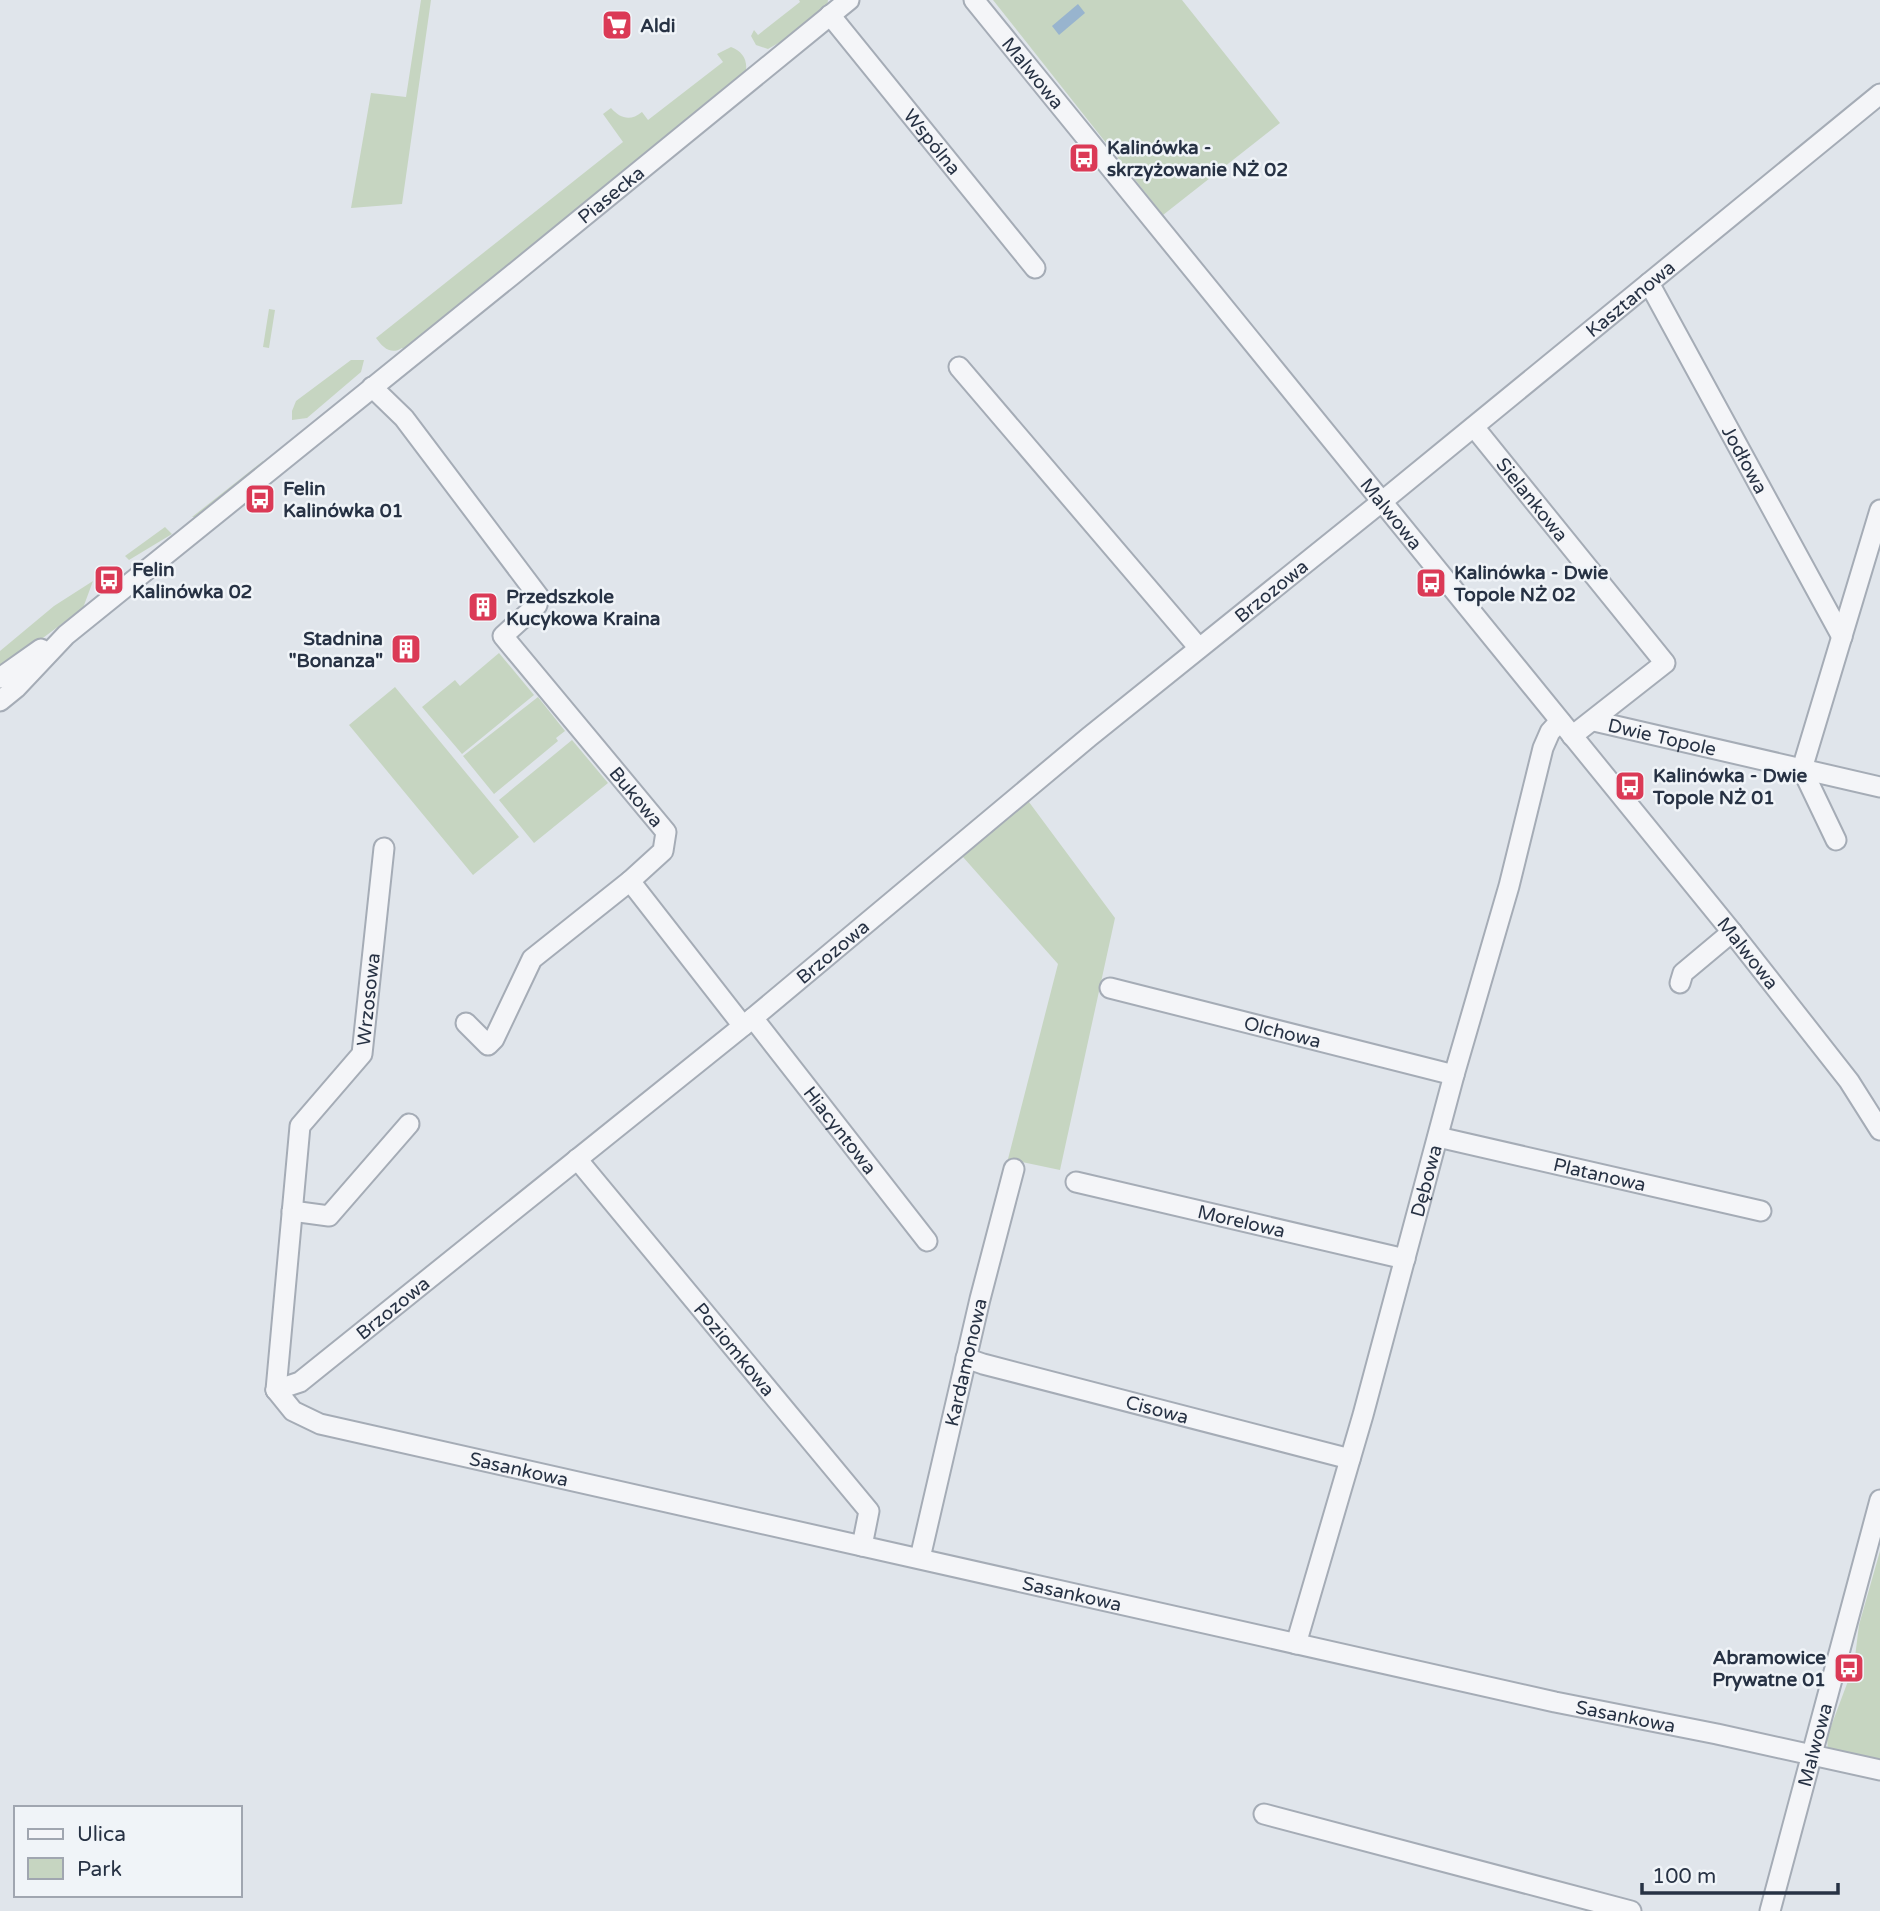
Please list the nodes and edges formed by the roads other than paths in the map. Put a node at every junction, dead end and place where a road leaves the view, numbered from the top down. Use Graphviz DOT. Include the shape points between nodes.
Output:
graph roads {
  1 [pos="849,0"];
  2 [pos="974,0"];
  3 [pos="830,15"];
  4 [pos="1880,94"];
  5 [pos="1035,268"];
  6 [pos="1649,283"];
  7 [pos="959,367"];
  8 [pos="372,387"];
  9 [pos="1474,427"];
  10 [pos="1382,502"];
  11 [pos="1880,510"];
  12 [pos="66,635"];
  13 [pos="1842,637"];
  14 [pos="1199,648"];
  15 [pos="0,678"];
  16 [pos="0,701"];
  17 [pos="1594,721"];
  18 [pos="1566,729"];
  19 [pos="1802,769"];
  20 [pos="1880,787"];
  21 [pos="1836,840"];
  22 [pos="384,848"];
  23 [pos="630,881"];
  24 [pos="1732,932"];
  25 [pos="1680,983"];
  26 [pos="1111,988"];
  27 [pos="748,1022"];
  28 [pos="466,1023"];
  29 [pos="1454,1075"];
  30 [pos="409,1124"];
  31 [pos="1880,1130"];
  32 [pos="1438,1137"];
  33 [pos="577,1159"];
  34 [pos="1014,1169"];
  35 [pos="1076,1182"];
  36 [pos="292,1211"];
  37 [pos="1761,1211"];
  38 [pos="928,1241"];
  39 [pos="1405,1259"];
  40 [pos="966,1358"];
  41 [pos="276,1390"];
  42 [pos="1350,1459"];
  43 [pos="1880,1500"];
  44 [pos="862,1546"];
  45 [pos="920,1558"];
  46 [pos="1297,1644"];
  47 [pos="1812,1755"];
  48 [pos="1880,1770"];
  49 [pos="1264,1814"];
  50 [pos="1631,1911"];
  51 [pos="1770,1911"];
  1 -- 3 [label="street, Piasecka"];
  2 -- 10 [label="street, Malwowa"];
  3 -- 5 [label="street, Wspólna"];
  3 -- 8 [label="street, Piasecka"];
  4 -- 6 [label="street, Kasztanowa"];
  6 -- 9 [label="street, Kasztanowa"];
  6 -- 13 [label="street, Jodłowa"];
  7 -- 14 [label="street"];
  8 -- 12 [label="street, Piasecka"];
  8 -- 23 [label="street, Bukowa" via="404,418 539,597 537,605 503,636 666,832 663,851"];
  9 -- 10 [label="street, Kasztanowa"];
  9 -- 17 [label="street, Sielankowa" via="1665,663"];
  10 -- 14 [label="street, Brzozowa"];
  10 -- 18 [label="street, Malwowa"];
  11 -- 13 [label="street"];
  12 -- 15 [label="street"];
  12 -- 16 [label="street"];
  13 -- 19 [label="street"];
  14 -- 27 [label="street, Brzozowa"];
  17 -- 18 [label="street, Dwie Topole"];
  17 -- 19 [label="street, Dwie Topole"];
  18 -- 24 [label="street, Malwowa"];
  18 -- 29 [label="street, Dębowa" via="1550,732 1542,748 1509,886"];
  19 -- 20 [label="street, Dwie Topole"];
  19 -- 21 [label="street"];
  22 -- 36 [label="street, Wrzosowa" via="362,1054 300,1126"];
  23 -- 27 [label="street"];
  23 -- 28 [label="street, Bukowa" via="532,959 494,1040 488,1045"];
  24 -- 25 [label="street" via="1683,973"];
  24 -- 31 [label="street, Malwowa" via="1849,1081"];
  26 -- 29 [label="street, Olchowa"];
  27 -- 33 [label="street, Brzozowa"];
  27 -- 38 [label="street, Hiacyntowa"];
  29 -- 32 [label="street, Dębowa"];
  30 -- 36 [label="street" via="329,1216"];
  32 -- 37 [label="street, Platanowa"];
  32 -- 39 [label="street, Dębowa"];
  33 -- 41 [label="street, Brzozowa" via="300,1381"];
  33 -- 44 [label="street, Poziomkowa" via="869,1511"];
  34 -- 40 [label="street, Kardamonowa"];
  35 -- 39 [label="street, Morelowa"];
  36 -- 41 [label="street, Wrzosowa"];
  39 -- 42 [label="street, Dębowa"];
  40 -- 42 [label="street, Cisowa"];
  40 -- 45 [label="street, Kardamonowa"];
  41 -- 44 [label="street, Sasankowa" via="293,1411 320,1424"];
  42 -- 46 [label="street, Dębowa"];
  43 -- 47 [label="street, Malwowa"];
  44 -- 45 [label="street, Sasankowa"];
  45 -- 46 [label="street, Sasankowa"];
  46 -- 47 [label="street, Sasankowa"];
  47 -- 48 [label="street, Sasankowa"];
  47 -- 51 [label="street, Malwowa"];
  49 -- 50 [label="street"];
}
